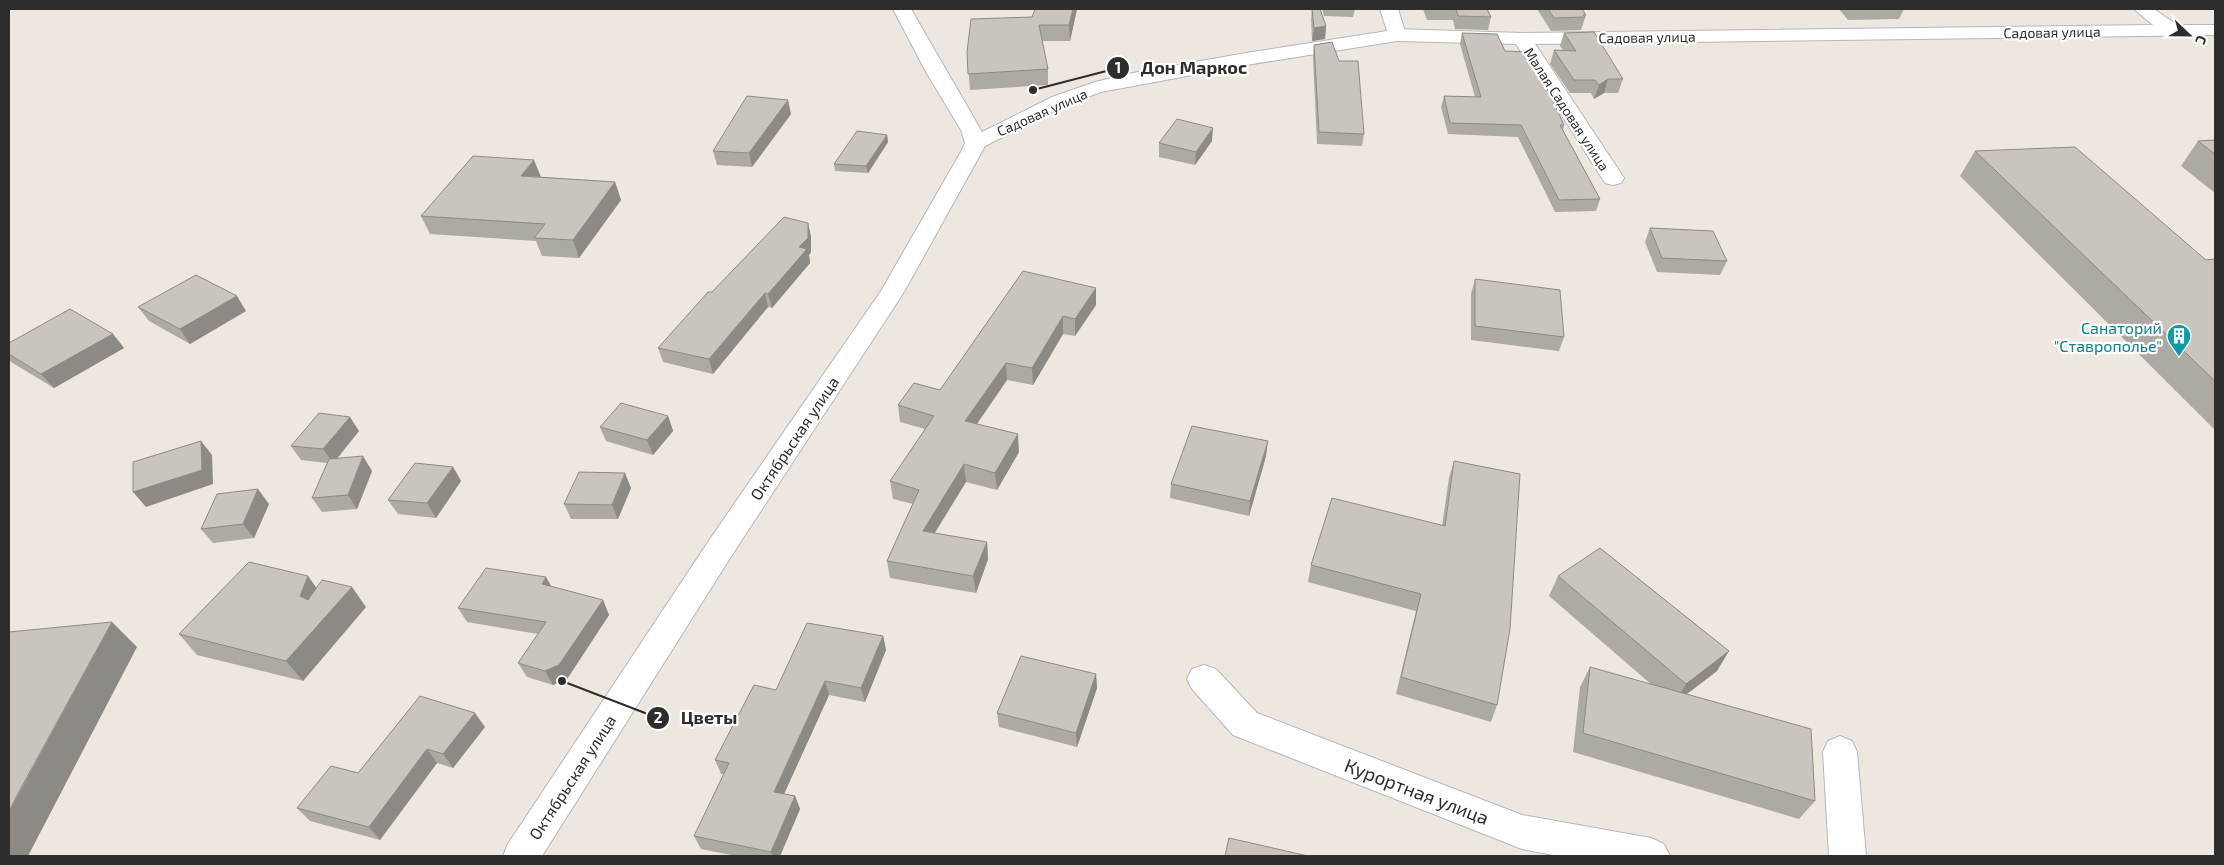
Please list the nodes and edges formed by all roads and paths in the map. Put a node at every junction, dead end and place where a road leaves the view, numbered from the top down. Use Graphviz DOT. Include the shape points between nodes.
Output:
graph roads {
  1 [pos="902,9"];
  2 [pos="1389,9"];
  3 [pos="2143,9"];
  4 [pos="2215,30"];
  5 [pos="2173,31"];
  6 [pos="1397,36"];
  7 [pos="1522,39"];
  8 [pos="975,143"];
  9 [pos="1613,178"];
  10 [pos="1204,679"];
  11 [pos="1840,752"];
  12 [pos="521,856"];
  13 [pos="1651,856"];
  14 [pos="1848,856"];
  1 -- 8 [label="street"];
  2 -- 6 [label="street"];
  3 -- 5 [label="street"];
  4 -- 5 [label="street, Садовая улица"];
  5 -- 7 [label="street, Садовая улица"];
  6 -- 7 [label="street, Садовая улица"];
  6 -- 8 [label="street, Садовая улица" via="1218,64 1095,88"];
  7 -- 9 [label="street, Малая Садовая улица"];
  8 -- 12 [label="street, Октябрьская улица" via="968,161 892,292 721,547"];
  10 -- 13 [label="street, Курортная улица" via="1245,724 1522,832"];
  11 -- 14 [label="street"];
}
